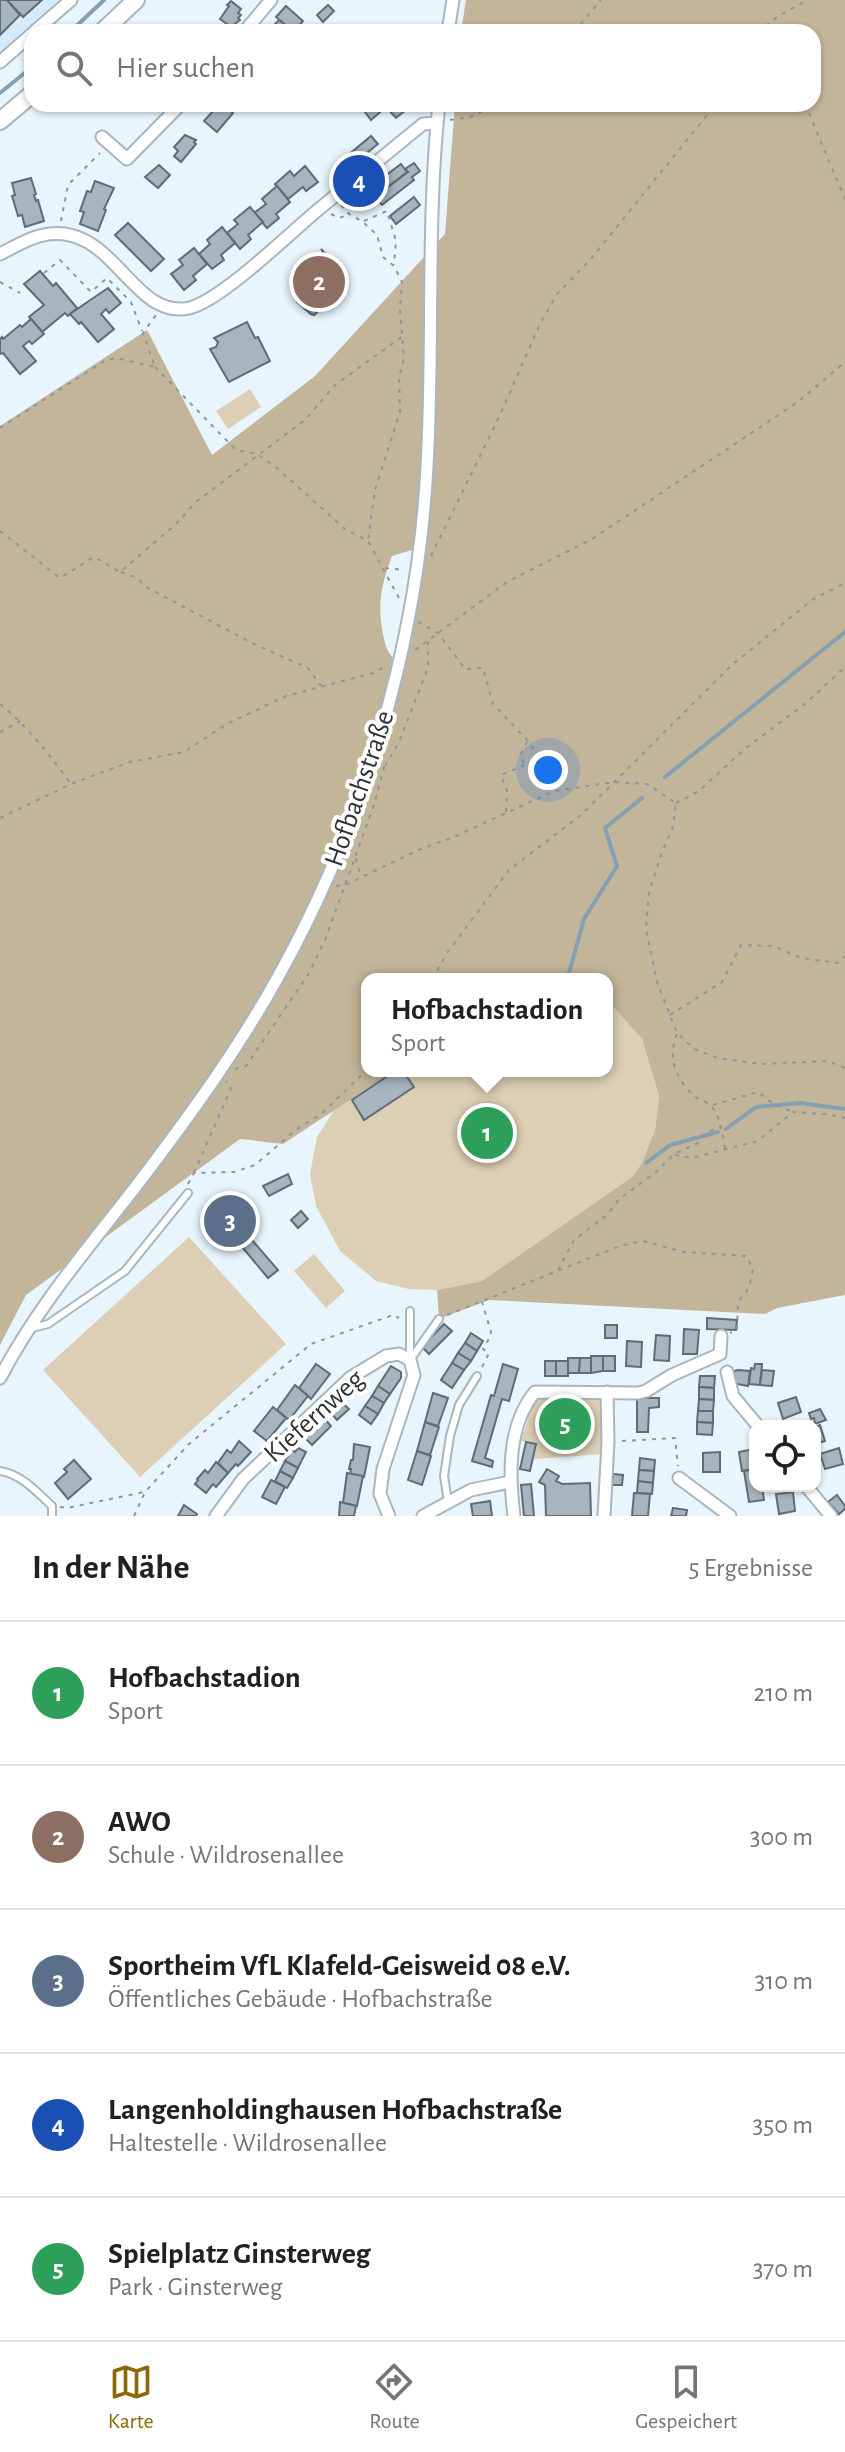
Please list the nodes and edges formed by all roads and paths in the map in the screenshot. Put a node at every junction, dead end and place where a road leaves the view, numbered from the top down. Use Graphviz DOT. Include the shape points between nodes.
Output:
graph roads {
  1 [pos="71,0"];
  2 [pos="136,0"];
  3 [pos="271,0"];
  4 [pos="453,0"];
  5 [pos="601,0"];
  6 [pos="807,0"];
  7 [pos="43,24"];
  8 [pos="110,24"];
  9 [pos="251,24"];
  10 [pos="449,24"];
  11 [pos="581,24"];
  12 [pos="768,24"];
  13 [pos="24,41"];
  14 [pos="0,62"];
  15 [pos="24,101"];
  16 [pos="173,112"];
  17 [pos="438,112"];
  18 [pos="481,112"];
  19 [pos="710,112"];
  20 [pos="808,112"];
  21 [pos="0,121"];
  22 [pos="437,123"];
  23 [pos="106,140"];
  24 [pos="333,197"];
  25 [pos="845,199"];
  26 [pos="320,208"];
  27 [pos="349,214"];
  28 [pos="363,222"];
  29 [pos="58,234"];
  30 [pos="0,254"];
  31 [pos="394,266"];
  32 [pos="44,273"];
  33 [pos="0,282"];
  34 [pos="20,293"];
  35 [pos="153,302"];
  36 [pos="143,333"];
  37 [pos="403,336"];
  38 [pos="845,362"];
  39 [pos="155,367"];
  40 [pos="0,428"];
  41 [pos="257,454"];
  42 [pos="0,531"];
  43 [pos="368,541"];
  44 [pos="415,571"];
  45 [pos="120,572"];
  46 [pos="845,583"];
  47 [pos="438,633"];
  48 [pos="428,642"];
  49 [pos="399,661"];
  50 [pos="845,667"];
  51 [pos="321,686"];
  52 [pos="0,704"];
  53 [pos="21,721"];
  54 [pos="0,732"];
  55 [pos="528,741"];
  56 [pos="540,759"];
  57 [pos="524,763"];
  58 [pos="614,782"];
  59 [pos="71,784"];
  60 [pos="554,791"];
  61 [pos="676,803"];
  62 [pos="506,814"];
  63 [pos="0,818"];
  64 [pos="355,857"];
  65 [pos="361,877"];
  66 [pos="345,885"];
  67 [pos="845,956"];
  68 [pos="435,973"];
  69 [pos="669,1016"];
  70 [pos="677,1033"];
  71 [pos="845,1068"];
  72 [pos="219,1073"];
  73 [pos="361,1076"];
  74 [pos="712,1106"];
  75 [pos="793,1112"];
  76 [pos="845,1118"];
  77 [pos="721,1127"];
  78 [pos="725,1150"];
  79 [pos="674,1154"];
  80 [pos="194,1173"];
  81 [pos="188,1190"];
  82 [pos="558,1271"];
  83 [pos="482,1301"];
  84 [pos="410,1311"];
  85 [pos="439,1319"];
  86 [pos="409,1321"];
  87 [pos="29,1329"];
  88 [pos="721,1336"];
  89 [pos="410,1360"];
  90 [pos="727,1372"];
  91 [pos="477,1376"];
  92 [pos="0,1378"];
  93 [pos="607,1392"];
  94 [pos="753,1420"];
  95 [pos="608,1442"];
  96 [pos="0,1471"];
  97 [pos="679,1478"];
  98 [pos="510,1482"];
  99 [pos="145,1492"];
  100 [pos="811,1492"];
  101 [pos="448,1502"];
  102 [pos="52,1506"];
  103 [pos="52,1516"];
  104 [pos="134,1516"];
  105 [pos="216,1516"];
  106 [pos="389,1516"];
  107 [pos="423,1516"];
  108 [pos="514,1516"];
  109 [pos="604,1516"];
  110 [pos="730,1516"];
  111 [pos="831,1516"];
  1 -- 7 [label="street"];
  2 -- 8 [label="main road"];
  3 -- 9 [label="street"];
  4 -- 10 [label="street"];
  5 -- 11 [label="path"];
  6 -- 12 [label="path"];
  13 -- 14 [label="street"];
  15 -- 21 [label="main road"];
  16 -- 23 [label="street" via="127,159"];
  17 -- 22 [label="street, Hofbachstraße"];
  18 -- 22 [label="path"];
  19 -- 44 [label="path" via="557,294 435,553"];
  20 -- 25 [label="path"];
  22 -- 24 [label="street" via="423,124"];
  22 -- 44 [label="street, Hofbachstraße" via="427,469"];
  23 -- 29 [label="path" via="68,185"];
  24 -- 26 [label="street"];
  24 -- 27 [label="path"];
  26 -- 27 [label="path" via="339,218"];
  26 -- 35 [label="street" via="200,304 175,309"];
  27 -- 28 [label="path"];
  28 -- 31 [label="path"];
  28 -- 31 [label="path" via="387,211 396,241"];
  29 -- 30 [label="street" via="39,236"];
  29 -- 35 [label="street" via="91,244"];
  31 -- 37 [label="path" via="402,282"];
  32 -- 36 [label="path" via="60,260 91,292 107,278 131,302"];
  33 -- 34 [label="path"];
  35 -- 36 [label="path" via="157,316"];
  36 -- 39 [label="path"];
  37 -- 41 [label="path" via="335,385 305,420"];
  37 -- 43 [label="path" via="400,412 375,490"];
  38 -- 47 [label="path" via="798,402 592,539 507,582"];
  39 -- 40 [label="path" via="106,360"];
  39 -- 41 [label="path" via="236,450"];
  41 -- 43 [label="path" via="345,529"];
  41 -- 45 [label="path"];
  42 -- 45 [label="path" via="60,578 94,557"];
  43 -- 44 [label="path" via="384,568"];
  44 -- 49 [label="street, Hofbachstraße"];
  45 -- 51 [label="path" via="308,668"];
  46 -- 58 [label="path" via="812,600 733,664"];
  47 -- 48 [label="path"];
  47 -- 55 [label="path" via="465,669 483,668 493,704"];
  48 -- 49 [label="path"];
  48 -- 64 [label="path" via="428,668 384,767"];
  49 -- 51 [label="path"];
  49 -- 72 [label="street, Hofbachstraße" via="371,759 323,887 279,975"];
  50 -- 61 [label="path" via="699,791"];
  51 -- 59 [label="path" via="227,724 184,752 130,762"];
  52 -- 53 [label="path"];
  53 -- 54 [label="path"];
  53 -- 59 [label="path"];
  55 -- 56 [label="path"];
  55 -- 57 [label="path" via="520,755"];
  56 -- 57 [label="path"];
  56 -- 60 [label="path"];
  57 -- 62 [label="path" via="501,775"];
  58 -- 60 [label="path"];
  58 -- 61 [label="path" via="647,784"];
  58 -- 68 [label="path" via="581,815 509,870"];
  59 -- 63 [label="path"];
  60 -- 62 [label="path"];
  61 -- 69 [label="path" via="673,827 649,892 646,929"];
  62 -- 65 [label="path"];
  64 -- 65 [label="path"];
  64 -- 66 [label="path"];
  65 -- 66 [label="path"];
  66 -- 72 [label="path" via="325,940 284,1012 246,1066"];
  67 -- 69 [label="path" via="838,963 801,958 773,946 741,945 722,982"];
  69 -- 70 [label="path"];
  70 -- 71 [label="path" via="694,1049 718,1058 761,1064 828,1061"];
  70 -- 74 [label="path" via="671,1048 678,1078"];
  72 -- 80 [label="path" via="231,1088"];
  72 -- 87 [label="street, Hofbachstraße"];
  73 -- 80 [label="path" via="255,1165 234,1172"];
  74 -- 75 [label="path" via="758,1092"];
  74 -- 77 [label="path"];
  75 -- 76 [label="path"];
  75 -- 78 [label="path" via="758,1141"];
  77 -- 78 [label="path"];
  77 -- 79 [label="path"];
  78 -- 79 [label="path" via="692,1158"];
  79 -- 82 [label="path" via="574,1240"];
  80 -- 81 [label="path"];
  81 -- 87 [label="lane" via="125,1271 48,1324"];
  82 -- 83 [label="path"];
  82 -- 88 [label="path" via="642,1241 684,1252 746,1256 753,1269 749,1288 738,1302 737,1330"];
  83 -- 85 [label="path"];
  83 -- 91 [label="path" via="491,1332 483,1349 489,1353"];
  84 -- 86 [label="lane"];
  85 -- 89 [label="lane"];
  86 -- 89 [label="lane"];
  86 -- 99 [label="path" via="393,1315 311,1344 189,1444"];
  87 -- 92 [label="street, Hofbachstraße"];
  88 -- 93 [label="street" via="720,1354 646,1391"];
  89 -- 105 [label="street, Kiefernweg" via="399,1354 386,1356 350,1378 243,1479"];
  89 -- 106 [label="street, Kiefernweg" via="414,1375 383,1469 380,1494"];
  90 -- 94 [label="street" via="733,1396"];
  91 -- 101 [label="lane" via="459,1405 450,1436 444,1476"];
  93 -- 95 [label="street"];
  93 -- 98 [label="street" via="535,1392 525,1404 511,1455"];
  95 -- 97 [label="path" via="675,1438"];
  95 -- 109 [label="street"];
  96 -- 102 [label="lane" via="31,1486"];
  97 -- 110 [label="street"];
  98 -- 101 [label="street" via="471,1490"];
  98 -- 108 [label="street"];
  99 -- 102 [label="path" via="67,1508"];
  99 -- 104 [label="path"];
  100 -- 111 [label="street"];
  101 -- 107 [label="street"];
  102 -- 103 [label="lane"];
}
